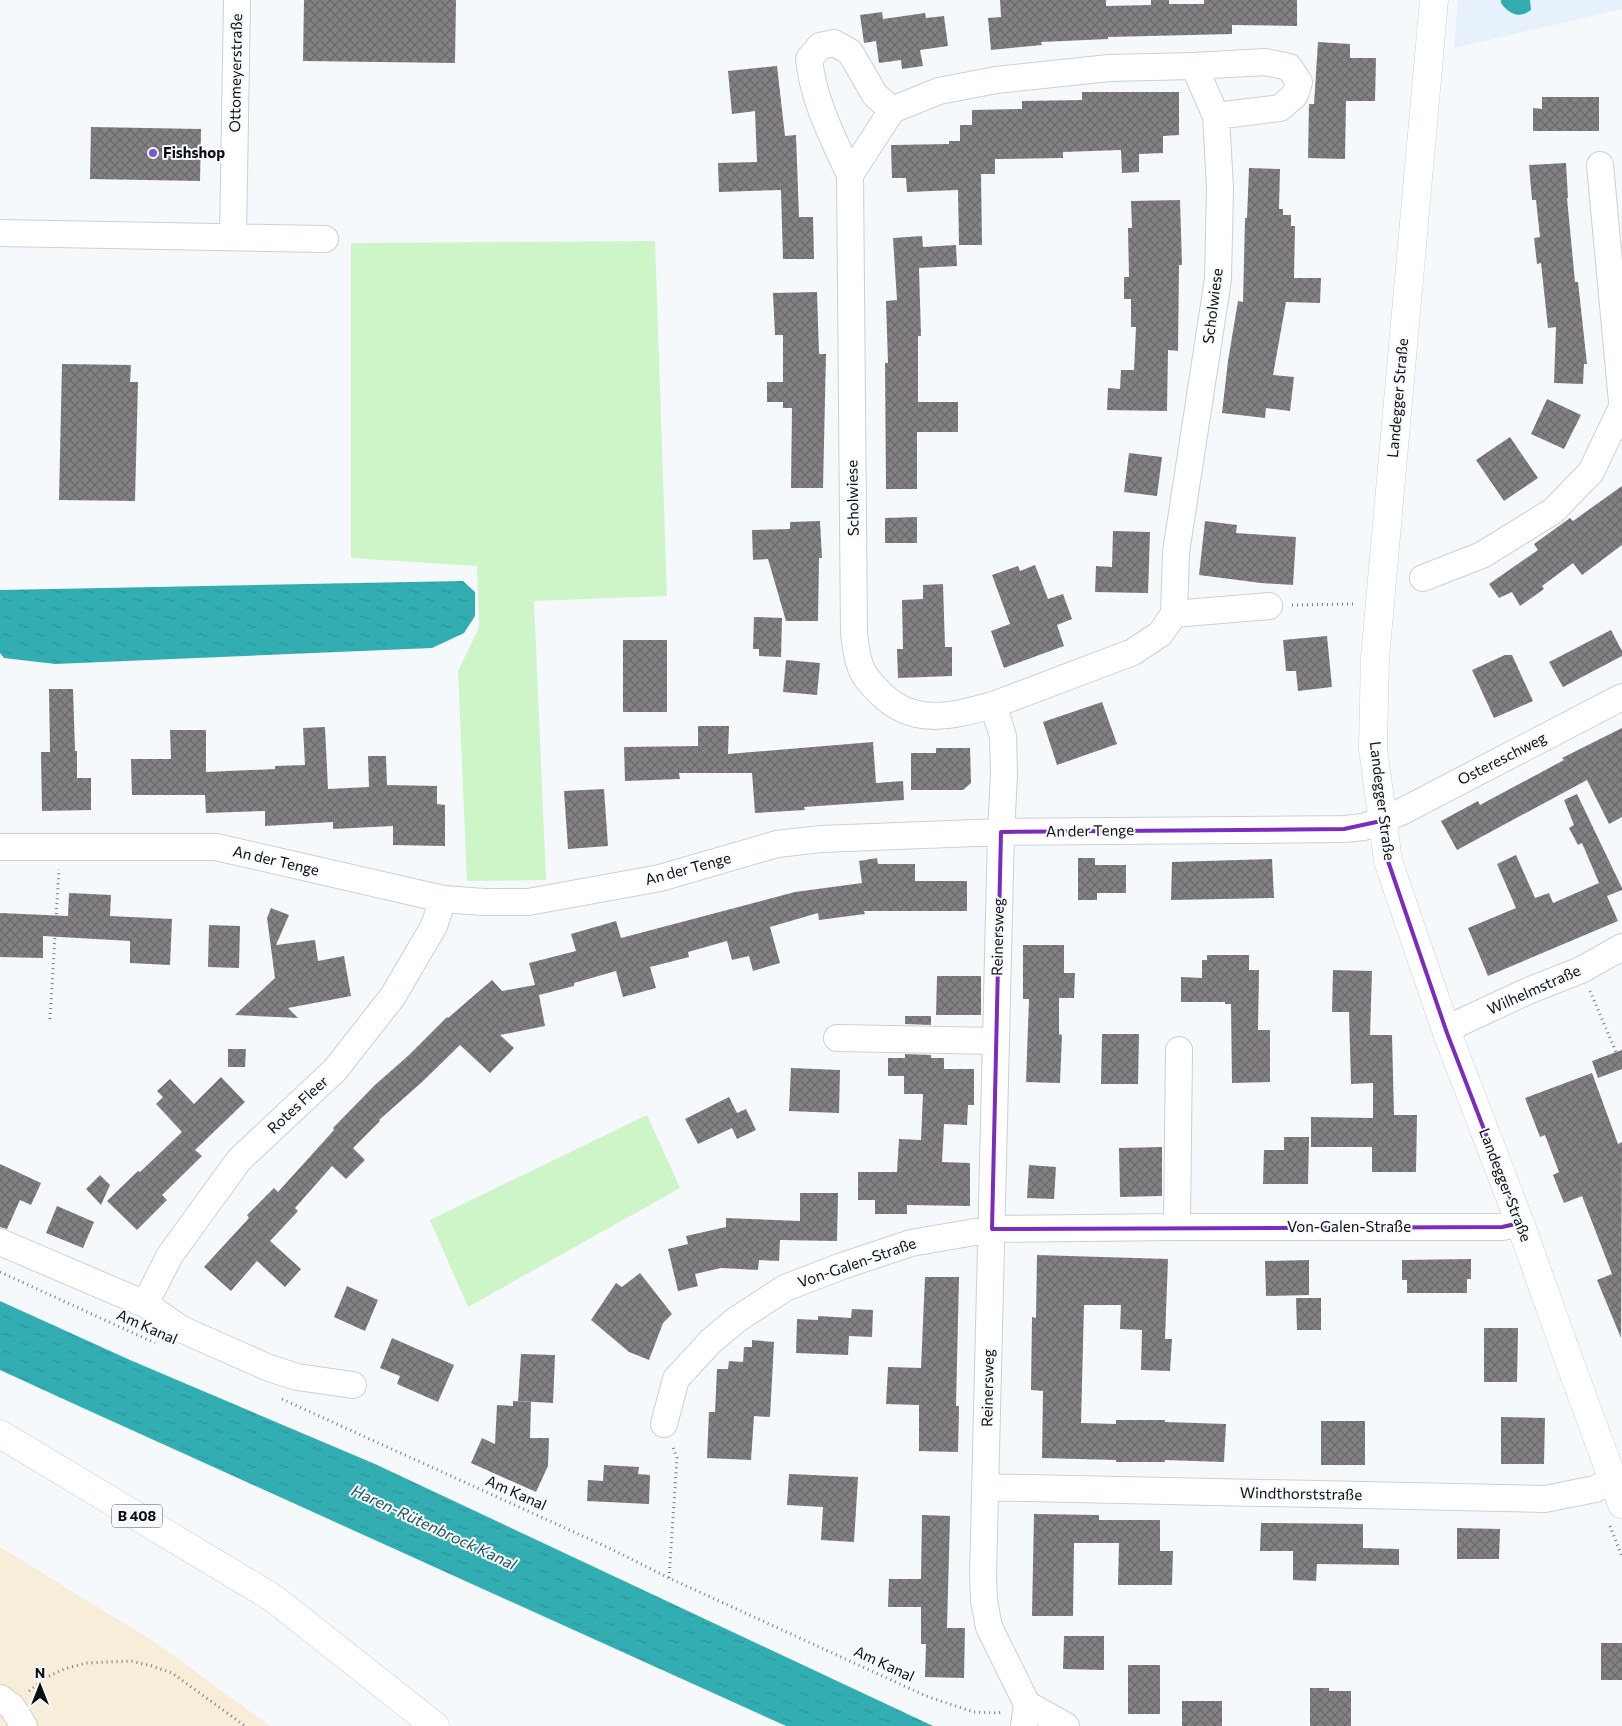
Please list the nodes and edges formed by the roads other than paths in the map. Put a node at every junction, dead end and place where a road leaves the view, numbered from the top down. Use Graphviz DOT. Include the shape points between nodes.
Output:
graph roads {
  1 [pos="237,0"];
  2 [pos="1434,0"];
  3 [pos="1194,66"];
  4 [pos="892,110"];
  5 [pos="1216,116"];
  6 [pos="1600,165"];
  7 [pos="850,175"];
  8 [pos="0,233"];
  9 [pos="233,236"];
  10 [pos="324,239"];
  11 [pos="1622,402"];
  12 [pos="1622,407"];
  13 [pos="1423,578"];
  14 [pos="1269,606"];
  15 [pos="1174,614"];
  16 [pos="1622,697"];
  17 [pos="993,705"];
  18 [pos="1381,821"];
  19 [pos="1000,832"];
  20 [pos="0,847"];
  21 [pos="442,899"];
  22 [pos="1622,947"];
  23 [pos="1447,1033"];
  24 [pos="837,1038"];
  25 [pos="995,1041"];
  26 [pos="1179,1050"];
  27 [pos="1520,1223"];
  28 [pos="1177,1227"];
  29 [pos="992,1229"];
  30 [pos="0,1242"];
  31 [pos="145,1304"];
  32 [pos="353,1385"];
  33 [pos="664,1424"];
  34 [pos="0,1434"];
  35 [pos="986,1487"];
  36 [pos="1618,1492"];
  37 [pos="1025,1715"];
  38 [pos="435,1726"];
  39 [pos="1066,1726"];
  1 -- 9 [label="street, Ottomeyerstraße"];
  2 -- 18 [label="main road, Landegger Straße" via="1375,658 1373,748"];
  3 -- 4 [label="street" via="1109,68 996,80 939,91"];
  3 -- 5 [label="street, Scholwiese"];
  3 -- 5 [label="street" via="1265,62 1289,67 1298,82 1295,95 1280,108"];
  4 -- 7 [label="street"];
  4 -- 7 [label="street, Scholwiese" via="875,95 850,52 834,43 820,46 809,59 810,73 825,121"];
  5 -- 15 [label="street, Scholwiese" via="1220,188 1218,279 1176,552"];
  6 -- 11 [label="street"];
  7 -- 17 [label="street, Scholwiese" via="854,634 859,665 870,683 888,701 917,716 952,716"];
  8 -- 9 [label="street"];
  9 -- 10 [label="street"];
  12 -- 13 [label="street" via="1591,472 1553,511 1482,555"];
  14 -- 15 [label="street"];
  15 -- 17 [label="street, Scholwiese" via="1160,634 1133,652"];
  16 -- 18 [label="street, Ostereschweg"];
  17 -- 19 [label="street" via="1002,736 1004,775"];
  18 -- 19 [label="street, An der Tenge" via="1344,829"];
  18 -- 23 [label="main road, Landegger Straße" via="1388,860"];
  19 -- 21 [label="street, An der Tenge" via="821,839 777,844 660,878 574,895 528,902"];
  19 -- 25 [label="street, Reinersweg"];
  20 -- 21 [label="street, An der Tenge" via="216,847"];
  21 -- 31 [label="street, Rotes Fleer" via="434,926 393,996 335,1070 239,1160 170,1255"];
  22 -- 23 [label="street, Wilhelmstraße" via="1581,970 1459,1023"];
  23 -- 27 [label="main road, Landegger Straße"];
  24 -- 25 [label="street"];
  25 -- 29 [label="street, Reinersweg"];
  26 -- 28 [label="street"];
  27 -- 28 [label="street, Von-Galen-Straße" via="1502,1227"];
  27 -- 36 [label="main road, Landegger Straße"];
  28 -- 29 [label="street, Von-Galen-Straße"];
  29 -- 33 [label="street, Von-Galen-Straße" via="911,1243 785,1288 736,1320 710,1342 676,1379"];
  29 -- 35 [label="street, Reinersweg"];
  30 -- 31 [label="street"];
  31 -- 32 [label="street" via="181,1329 269,1368 297,1377"];
  34 -- 38 [label="main road, B 408" via="273,1598"];
  35 -- 36 [label="street, Windthorststraße" via="1545,1499 1595,1489"];
  35 -- 37 [label="street, Reinersweg" via="984,1601 989,1627"];
  37 -- 39 [label="street"];
}
